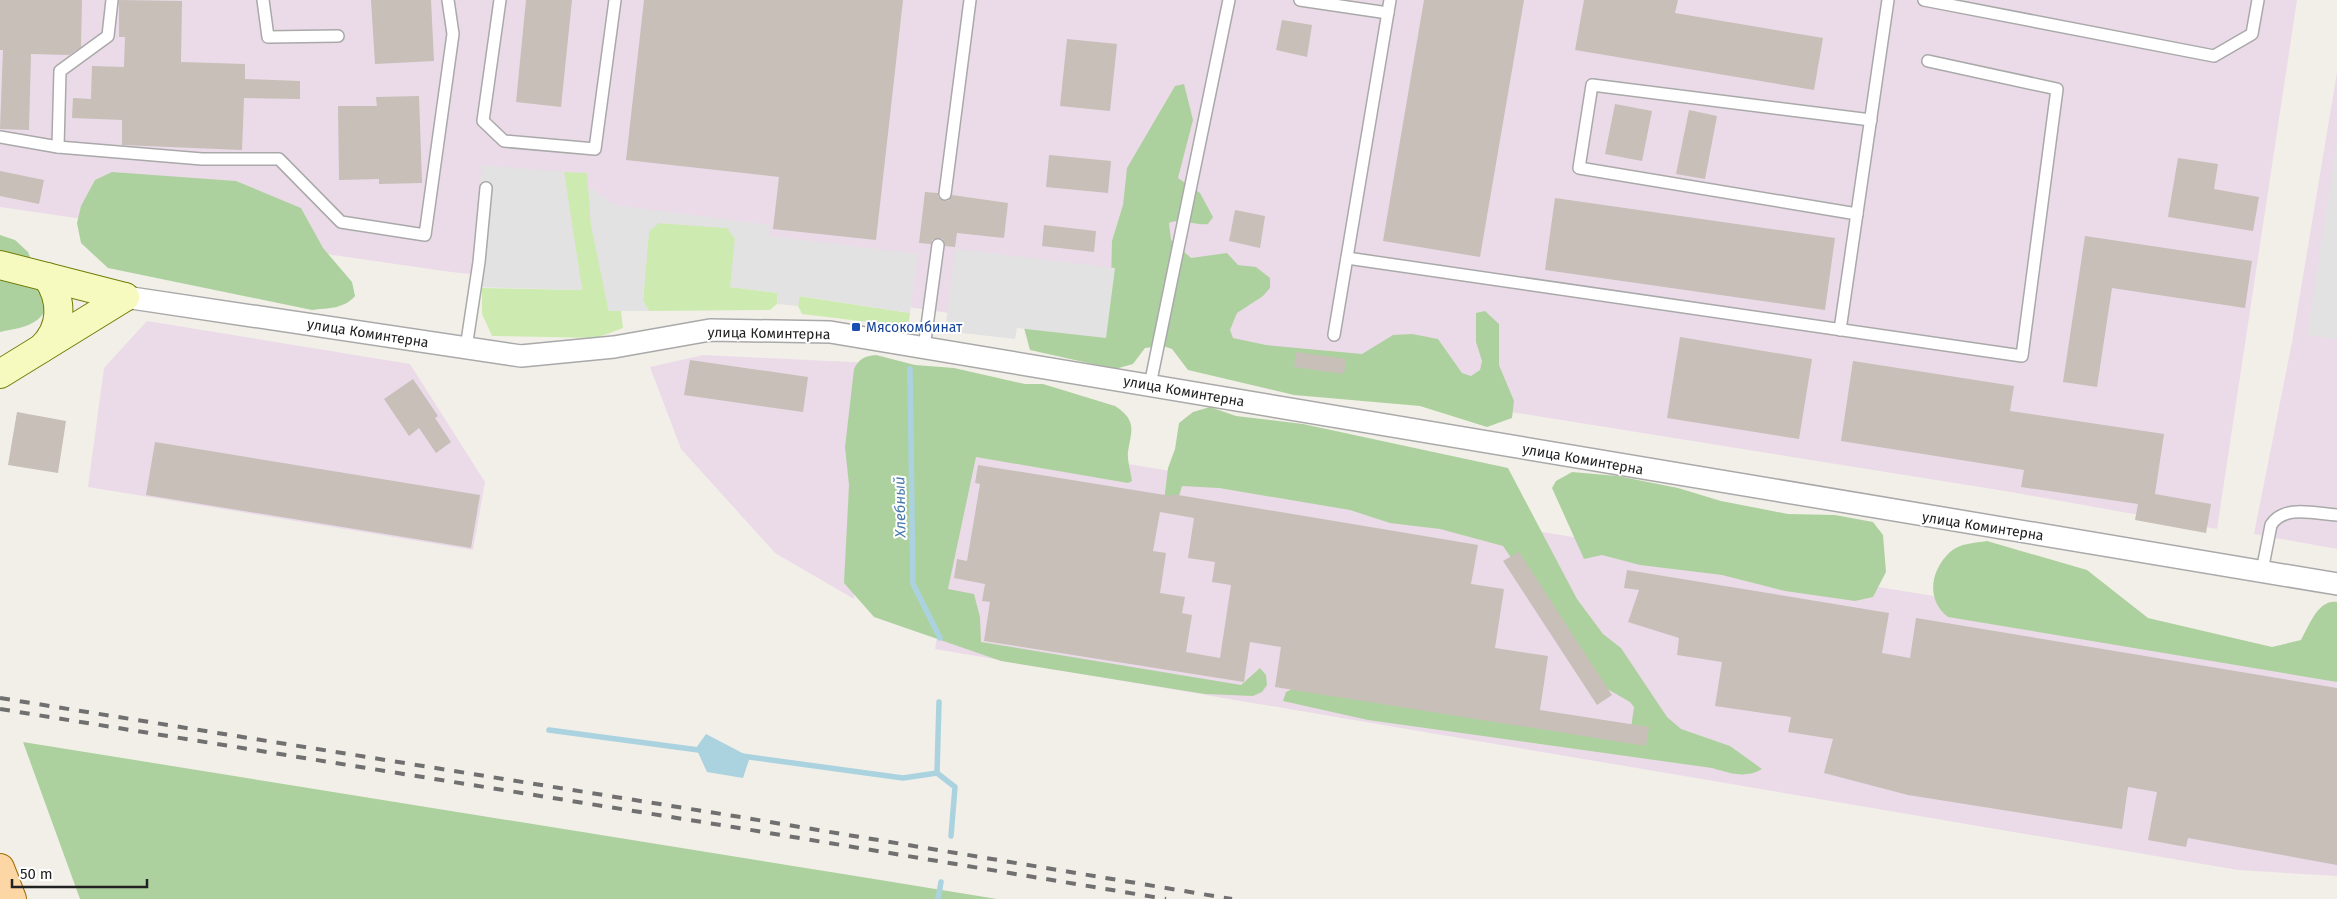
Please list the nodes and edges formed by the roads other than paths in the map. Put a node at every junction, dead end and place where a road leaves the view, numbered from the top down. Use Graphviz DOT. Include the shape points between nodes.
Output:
graph roads {
  1 [pos="112,0"];
  2 [pos="263,0"];
  3 [pos="448,0"];
  4 [pos="500,0"];
  5 [pos="615,0"];
  6 [pos="970,0"];
  7 [pos="1229,0"];
  8 [pos="1300,0"];
  9 [pos="1390,0"];
  10 [pos="1888,0"];
  11 [pos="1924,0"];
  12 [pos="2258,0"];
  13 [pos="1388,13"];
  14 [pos="338,36"];
  15 [pos="1928,61"];
  16 [pos="1871,120"];
  17 [pos="0,137"];
  18 [pos="58,147"];
  19 [pos="486,188"];
  20 [pos="945,194"];
  21 [pos="1858,214"];
  22 [pos="938,245"];
  23 [pos="1347,258"];
  24 [pos="0,265"];
  25 [pos="47,278"];
  26 [pos="125,297"];
  27 [pos="1840,330"];
  28 [pos="1334,335"];
  29 [pos="466,348"];
  30 [pos="924,348"];
  31 [pos="41,349"];
  32 [pos="0,374"];
  33 [pos="1150,385"];
  34 [pos="2337,515"];
  35 [pos="2262,571"];
  36 [pos="2337,584"];
  37 [pos="0,868"];
  38 [pos="12,899"];
  1 -- 18 [label="lane" via="108,36 60,71"];
  2 -- 14 [label="lane" via="268,37"];
  3 -- 18 [label="lane" via="453,34 425,235 341,222 279,159 202,159"];
  4 -- 5 [label="lane" via="483,121 504,141 595,149"];
  6 -- 20 [label="lane"];
  7 -- 33 [label="lane"];
  8 -- 13 [label="lane"];
  9 -- 13 [label="lane"];
  10 -- 16 [label="lane"];
  11 -- 12 [label="lane" via="2214,56 2252,34"];
  13 -- 23 [label="lane"];
  15 -- 27 [label="lane" via="2057,89 2022,356"];
  16 -- 21 [label="lane"];
  16 -- 21 [label="lane" via="1592,85 1579,168"];
  17 -- 18 [label="lane"];
  19 -- 29 [label="lane"];
  21 -- 27 [label="lane"];
  22 -- 30 [label="lane"];
  23 -- 27 [label="lane"];
  23 -- 28 [label="lane"];
  24 -- 25 [label="street"];
  25 -- 26 [label="street"];
  25 -- 31 [label="street" via="56,293 59,317 53,335"];
  26 -- 29 [label="street, улица Коминтерна"];
  26 -- 31 [label="street"];
  29 -- 30 [label="street, улица Коминтерна" via="521,356 614,347 710,330 830,332"];
  30 -- 33 [label="street, улица Коминтерна"];
  31 -- 32 [label="street"];
  33 -- 35 [label="street, улица Коминтерна"];
  34 -- 35 [label="lane" via="2290,512 2274,520"];
  35 -- 36 [label="street, улица Коминтерна"];
  37 -- 38 [label="main road"];
}
